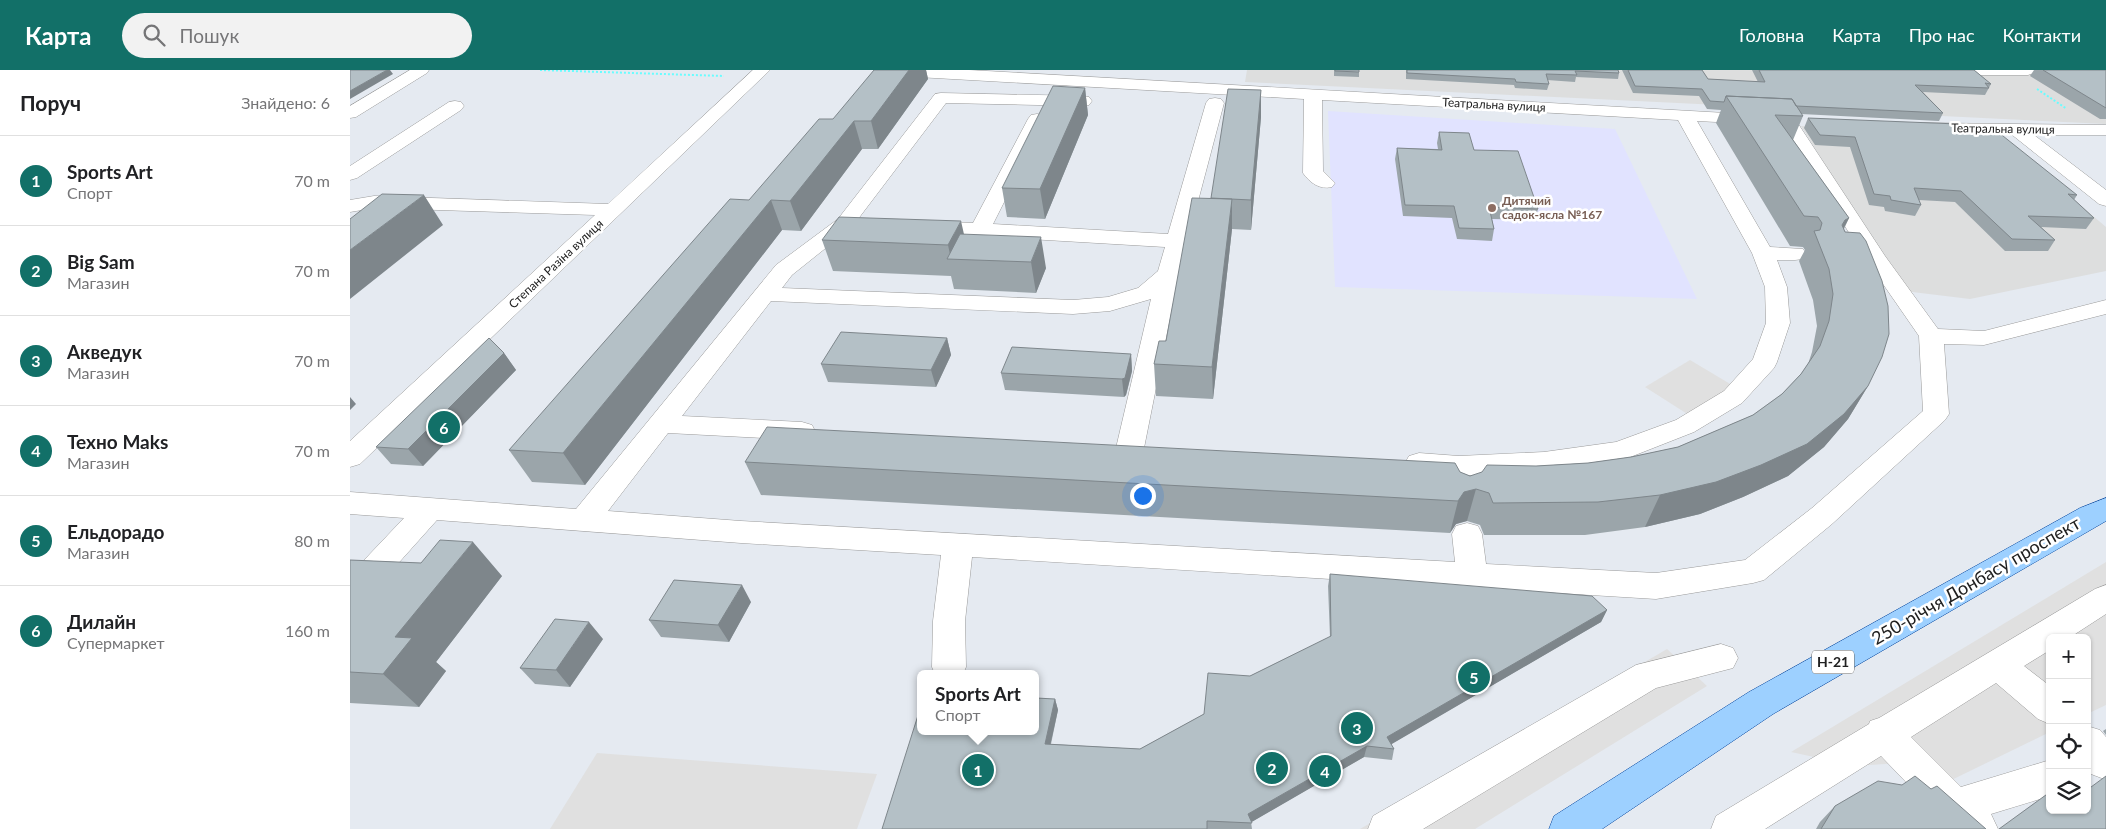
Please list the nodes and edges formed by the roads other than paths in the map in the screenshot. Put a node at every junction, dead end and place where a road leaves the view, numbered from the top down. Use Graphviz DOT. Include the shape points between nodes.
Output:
graph roads {
  1 [pos="421,70"];
  2 [pos="882,70"];
  3 [pos="1218,70"];
  4 [pos="1930,70"];
  5 [pos="2028,70"];
  6 [pos="2008,71"];
  7 [pos="997,73"];
  8 [pos="758,74"];
  9 [pos="1214,96"];
  10 [pos="1046,100"];
  11 [pos="1312,100"];
  12 [pos="358,105"];
  13 [pos="455,106"];
  14 [pos="350,113"];
  15 [pos="1685,116"];
  16 [pos="1912,127"];
  17 [pos="2103,129"];
  18 [pos="2017,130"];
  19 [pos="350,174"];
  20 [pos="1324,183"];
  21 [pos="2106,200"];
  22 [pos="350,206"];
  23 [pos="614,210"];
  24 [pos="903,226"];
  25 [pos="980,230"];
  26 [pos="1177,241"];
  27 [pos="1763,253"];
  28 [pos="1795,254"];
  29 [pos="1848,257"];
  30 [pos="1876,258"];
  31 [pos="1168,273"];
  32 [pos="766,294"];
  33 [pos="2106,307"];
  34 [pos="1931,336"];
  35 [pos="661,424"];
  36 [pos="821,432"];
  37 [pos="1130,448"];
  38 [pos="350,457"];
  39 [pos="1399,462"];
  40 [pos="350,503"];
  41 [pos="430,509"];
  42 [pos="2106,509"];
  43 [pos="584,520"];
  44 [pos="1467,534"];
  45 [pos="958,545"];
  46 [pos="1472,576"];
  47 [pos="350,596"];
  48 [pos="2106,598"];
  49 [pos="1721,658"];
  50 [pos="1998,664"];
  51 [pos="948,667"];
  52 [pos="2046,705"];
  53 [pos="1883,734"];
  54 [pos="2046,780"];
  55 [pos="1967,818"];
  56 [pos="1387,829"];
  57 [pos="1568,829"];
  58 [pos="1730,829"];
  1 -- 12 [label="street"];
  2 -- 7 [label="street"];
  3 -- 9 [label="street"];
  4 -- 6 [label="street"];
  5 -- 6 [label="street"];
  7 -- 9 [label="street"];
  8 -- 23 [label="street, Степана Разіна вулиця"];
  9 -- 10 [label="street"];
  9 -- 11 [label="street, Театральна вулиця"];
  9 -- 26 [label="street"];
  10 -- 25 [label="street"];
  10 -- 32 [label="street" via="941,98 855,224 784,270"];
  11 -- 15 [label="street, Театральна вулиця"];
  11 -- 20 [label="street" via="1313,173"];
  12 -- 14 [label="street"];
  13 -- 19 [label="street"];
  15 -- 27 [label="street"];
  15 -- 30 [label="street, Театральна вулиця" via="1796,121"];
  16 -- 18 [label="street, Театральна вулиця"];
  17 -- 18 [label="street, Театральна вулиця"];
  18 -- 21 [label="street"];
  22 -- 23 [label="street" via="374,202"];
  23 -- 38 [label="street, Степана Разіна вулиця"];
  24 -- 25 [label="street"];
  25 -- 26 [label="street"];
  26 -- 31 [label="street"];
  27 -- 28 [label="street"];
  27 -- 39 [label="street" via="1776,287 1778,323 1765,362 1733,397 1685,426 1620,451 1460,477"];
  29 -- 30 [label="street"];
  30 -- 34 [label="street"];
  31 -- 32 [label="street" via="1146,293 1110,304 1073,307"];
  31 -- 37 [label="street"];
  32 -- 35 [label="street"];
  33 -- 34 [label="street" via="1984,338"];
  34 -- 46 [label="street" via="1936,414 1822,516 1753,571 1656,586"];
  35 -- 36 [label="street"];
  35 -- 43 [label="street"];
  40 -- 41 [label="street"];
  41 -- 43 [label="street"];
  41 -- 47 [label="street"];
  42 -- 57 [label="main road, 250-річчя Донбасу проспект / Н-21" via="1762,703"];
  43 -- 45 [label="street"];
  44 -- 46 [label="street"];
  45 -- 46 [label="street"];
  45 -- 51 [label="street" via="949,621"];
  48 -- 50 [label="street"];
  49 -- 56 [label="street" via="1648,675"];
  50 -- 52 [label="street"];
  50 -- 53 [label="street"];
  53 -- 55 [label="street"];
  53 -- 58 [label="street"];
  54 -- 55 [label="street"];
}
